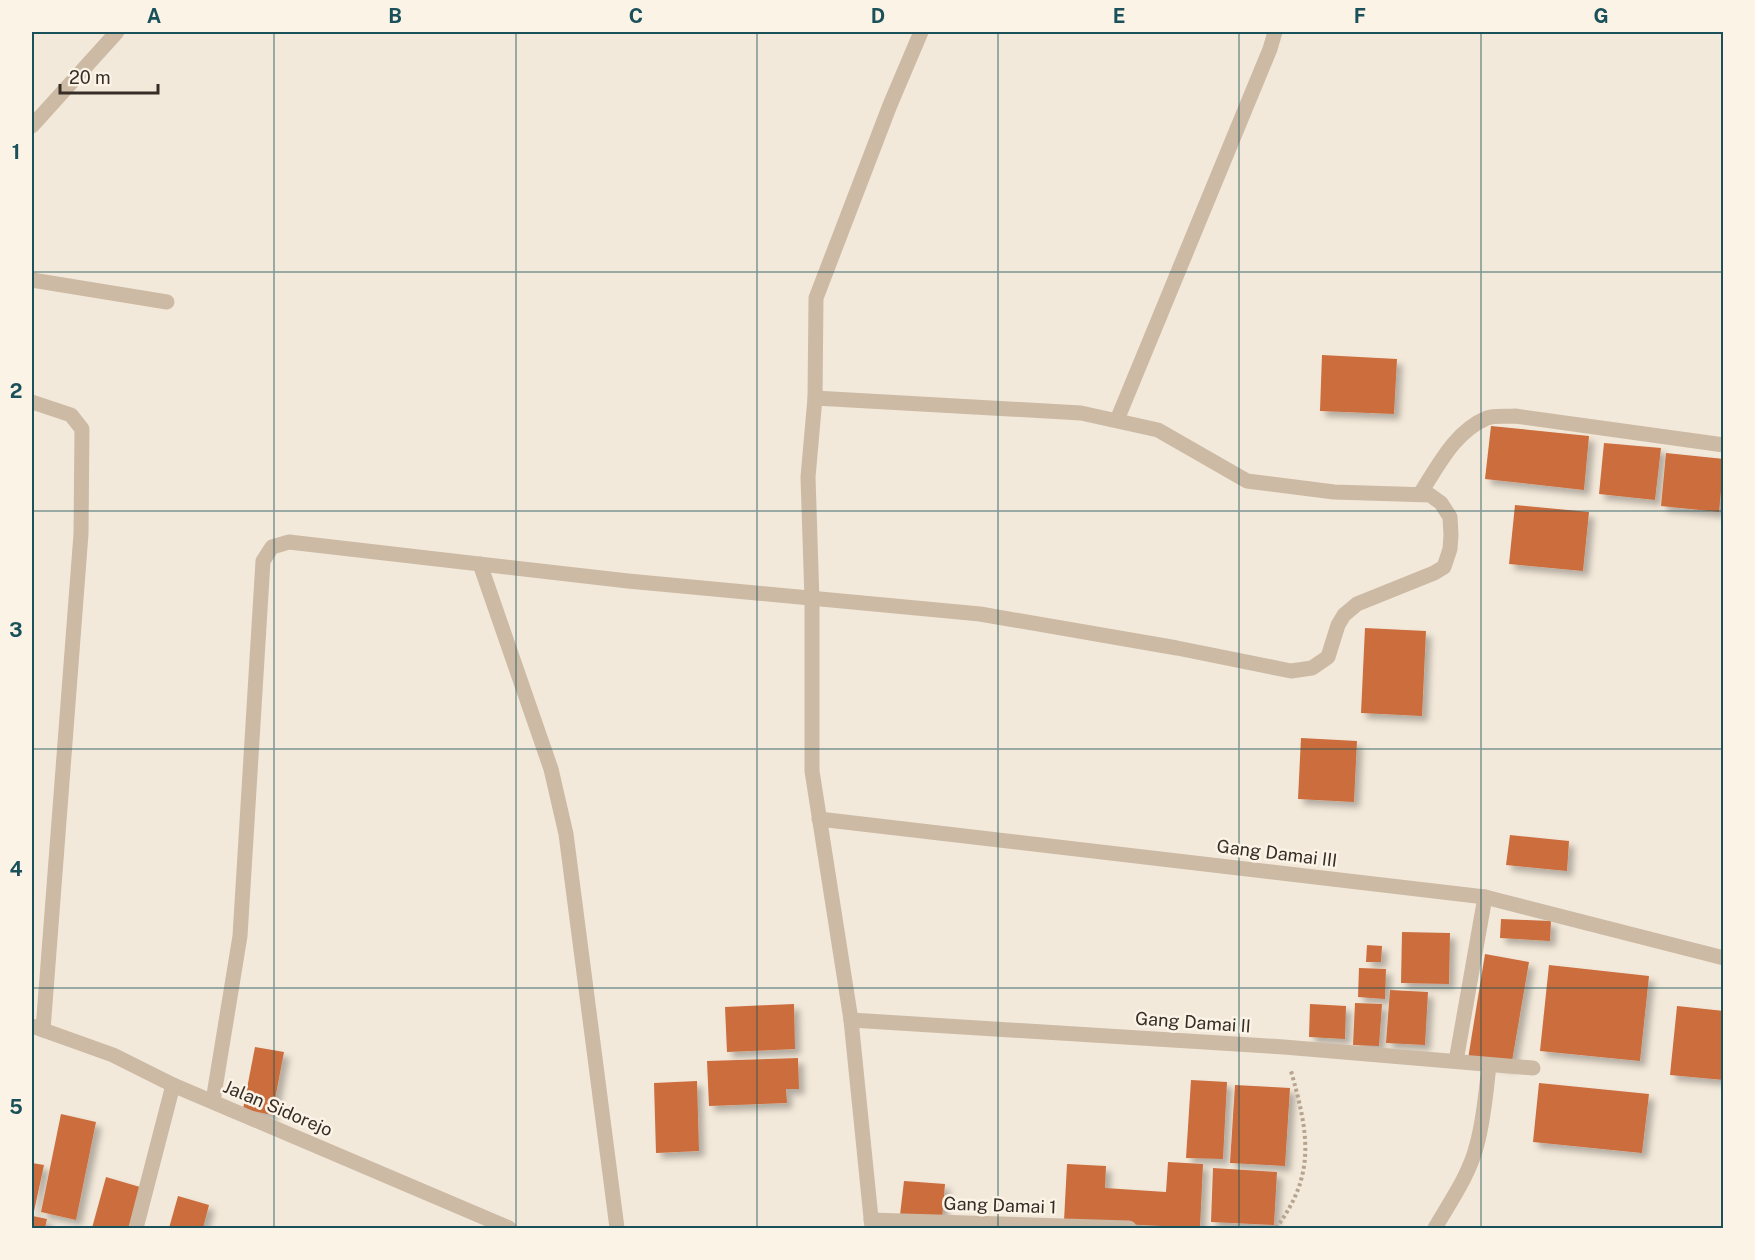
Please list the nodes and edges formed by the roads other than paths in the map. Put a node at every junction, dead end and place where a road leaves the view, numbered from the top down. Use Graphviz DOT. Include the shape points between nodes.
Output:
graph roads {
  1 [pos="117,32"];
  2 [pos="921,32"];
  3 [pos="1275,32"];
  4 [pos="32,126"];
  5 [pos="32,280"];
  6 [pos="167,302"];
  7 [pos="815,398"];
  8 [pos="32,402"];
  9 [pos="1117,420"];
  10 [pos="1724,445"];
  11 [pos="1420,494"];
  12 [pos="480,564"];
  13 [pos="812,600"];
  14 [pos="819,819"];
  15 [pos="1485,897"];
  16 [pos="1724,958"];
  17 [pos="850,1020"];
  18 [pos="38,1028"];
  19 [pos="1456,1061"];
  20 [pos="1489,1065"];
  21 [pos="1533,1068"];
  22 [pos="173,1085"];
  23 [pos="213,1101"];
  24 [pos="871,1224"];
  25 [pos="136,1228"];
  26 [pos="508,1228"];
  27 [pos="617,1228"];
  28 [pos="1129,1228"];
  29 [pos="1435,1228"];
  1 -- 4 [label="street"];
  2 -- 7 [label="street" via="816,298"];
  3 -- 9 [label="street"];
  5 -- 6 [label="street"];
  7 -- 9 [label="street" via="1081,412"];
  7 -- 13 [label="street" via="808,477"];
  8 -- 18 [label="street" via="71,415 82,429 81,534"];
  9 -- 11 [label="street" via="1158,430 1247,481 1334,492"];
  10 -- 11 [label="street" via="1515,416 1489,418 1463,433"];
  11 -- 13 [label="street" via="1441,502 1450,518 1444,567 1357,604 1338,625 1328,657 1312,668 1291,671 980,614"];
  12 -- 13 [label="street"];
  12 -- 23 [label="street" via="289,542 272,547 263,561 240,936"];
  12 -- 27 [label="street" via="550,769 566,834"];
  13 -- 14 [label="street" via="812,771"];
  14 -- 15 [label="street, Gang Damai III"];
  14 -- 17 [label="street"];
  15 -- 16 [label="street, Gang Damai III"];
  15 -- 19 [label="street"];
  17 -- 19 [label="street, Gang Damai II"];
  17 -- 24 [label="street"];
  18 -- 22 [label="street, Jalan Sidorejo" via="113,1054"];
  19 -- 20 [label="street, Gang Damai II"];
  20 -- 21 [label="street, Gang Damai II"];
  20 -- 29 [label="street" via="1477,1146"];
  22 -- 23 [label="street, Jalan Sidorejo"];
  22 -- 25 [label="street"];
  23 -- 26 [label="street, Jalan Sidorejo"];
  24 -- 28 [label="street, Gang Damai 1"];
}
